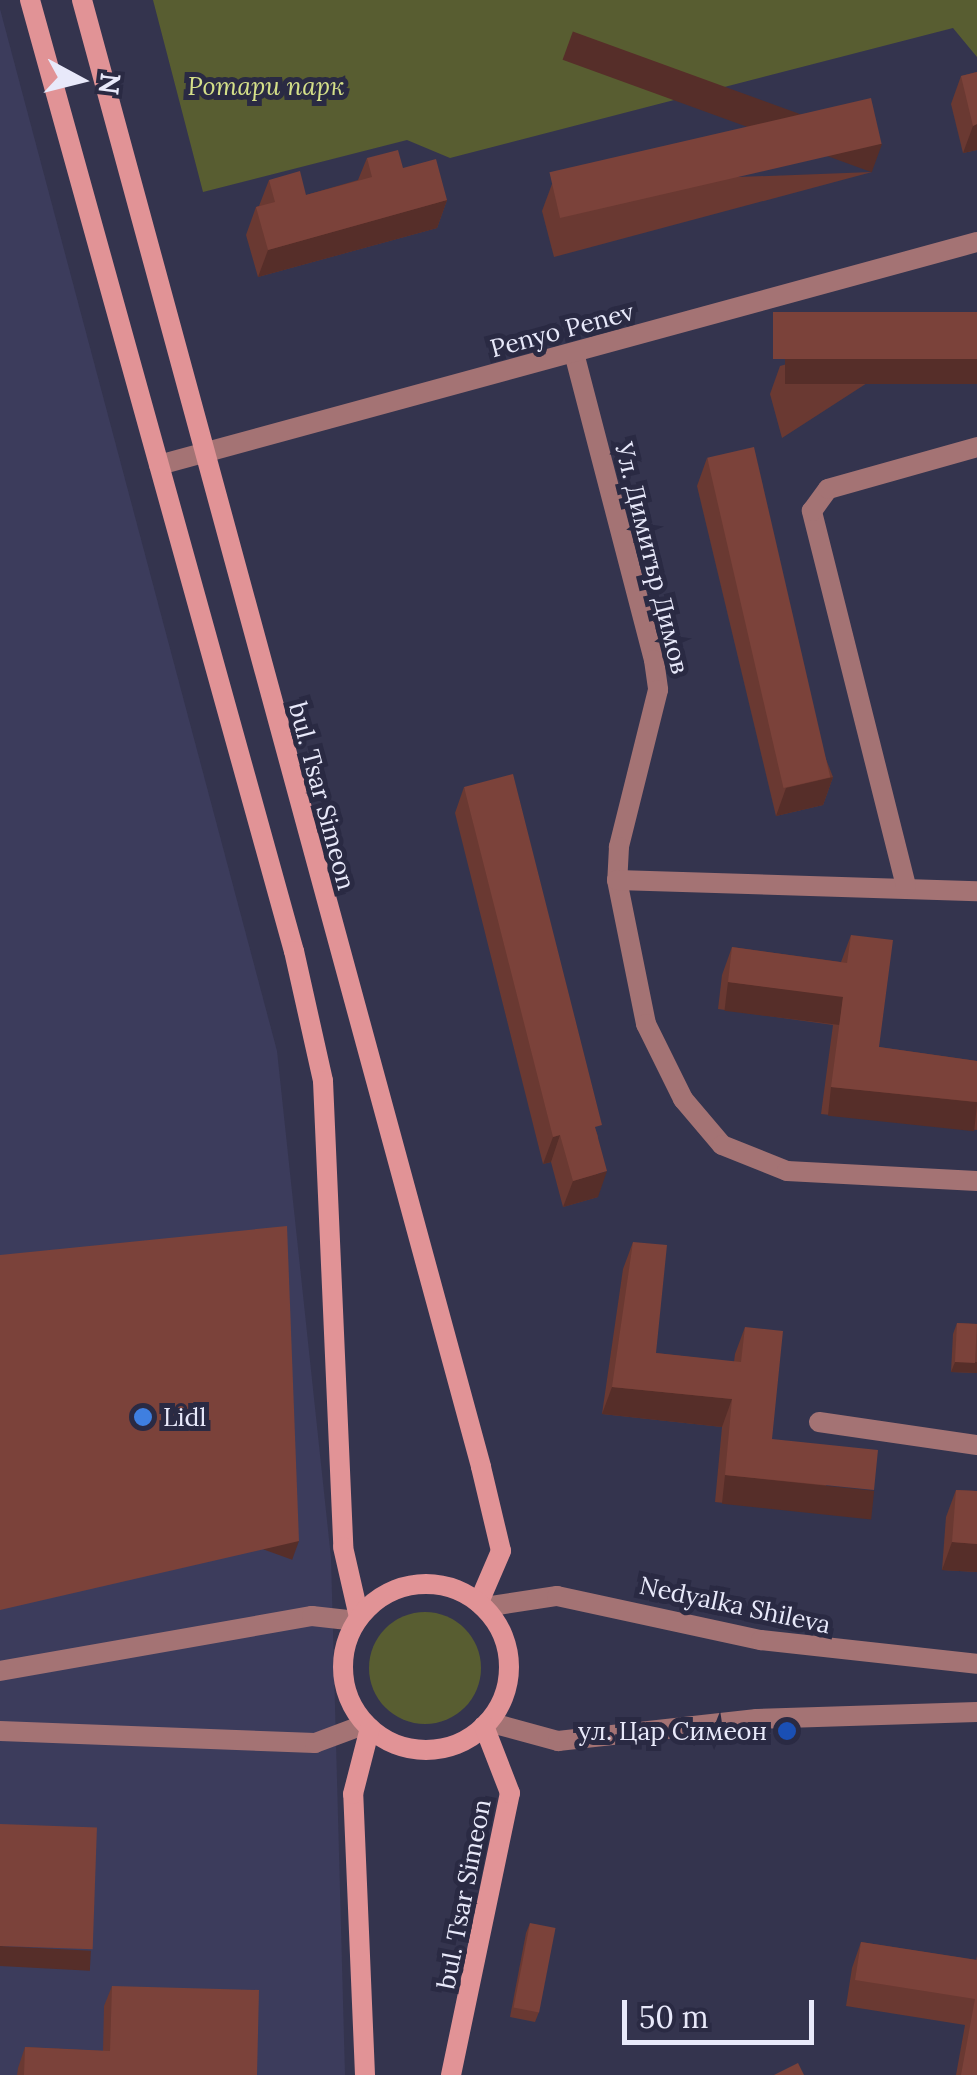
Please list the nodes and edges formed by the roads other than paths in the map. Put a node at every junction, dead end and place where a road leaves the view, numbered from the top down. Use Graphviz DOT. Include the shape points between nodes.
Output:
graph roads {
  1 [pos="30,0"];
  2 [pos="82,0"];
  3 [pos="977,242"];
  4 [pos="574,352"];
  5 [pos="977,448"];
  6 [pos="204,452"];
  7 [pos="160,465"];
  8 [pos="617,880"];
  9 [pos="906,886"];
  10 [pos="977,891"];
  11 [pos="977,1181"];
  12 [pos="819,1422"];
  13 [pos="977,1445"];
  14 [pos="482,1605"];
  15 [pos="358,1619"];
  16 [pos="977,1664"];
  17 [pos="0,1671"];
  18 [pos="977,1712"];
  19 [pos="486,1724"];
  20 [pos="368,1726"];
  21 [pos="0,1731"];
  22 [pos="364,2075"];
  23 [pos="451,2075"];
  1 -- 7 [label="main road"];
  2 -- 6 [label="main road, bul. Tsar Simeon"];
  3 -- 4 [label="street, Penyo Penev"];
  4 -- 6 [label="street, Penyo Penev"];
  4 -- 8 [label="street, Ул. Димитър Димов" via="658,690 618,847"];
  5 -- 9 [label="street" via="828,489 812,512"];
  6 -- 7 [label="street, Penyo Penev"];
  6 -- 14 [label="main road, bul. Tsar Simeon" via="482,1467 501,1551"];
  7 -- 15 [label="main road" via="294,951 323,1081 343,1546"];
  8 -- 9 [label="street"];
  8 -- 11 [label="street, Ул. Димитър Димов" via="646,1024 682,1099 722,1145 787,1171"];
  9 -- 10 [label="street"];
  12 -- 13 [label="street"];
  14 -- 15 [label="main road" via="460,1590 416,1584 375,1601"];
  14 -- 16 [label="street, Nedyalka Shileva" via="557,1596 778,1642"];
  14 -- 19 [label="main road" via="508,1652 509,1676"];
  15 -- 17 [label="street" via="312,1616"];
  15 -- 20 [label="main road" via="344,1674"];
  18 -- 19 [label="street" via="757,1719 558,1742"];
  19 -- 20 [label="main road" via="452,1745 416,1750"];
  19 -- 23 [label="main road, bul. Tsar Simeon" via="510,1793"];
  20 -- 21 [label="street" via="315,1743"];
  20 -- 22 [label="main road" via="353,1794"];
}
